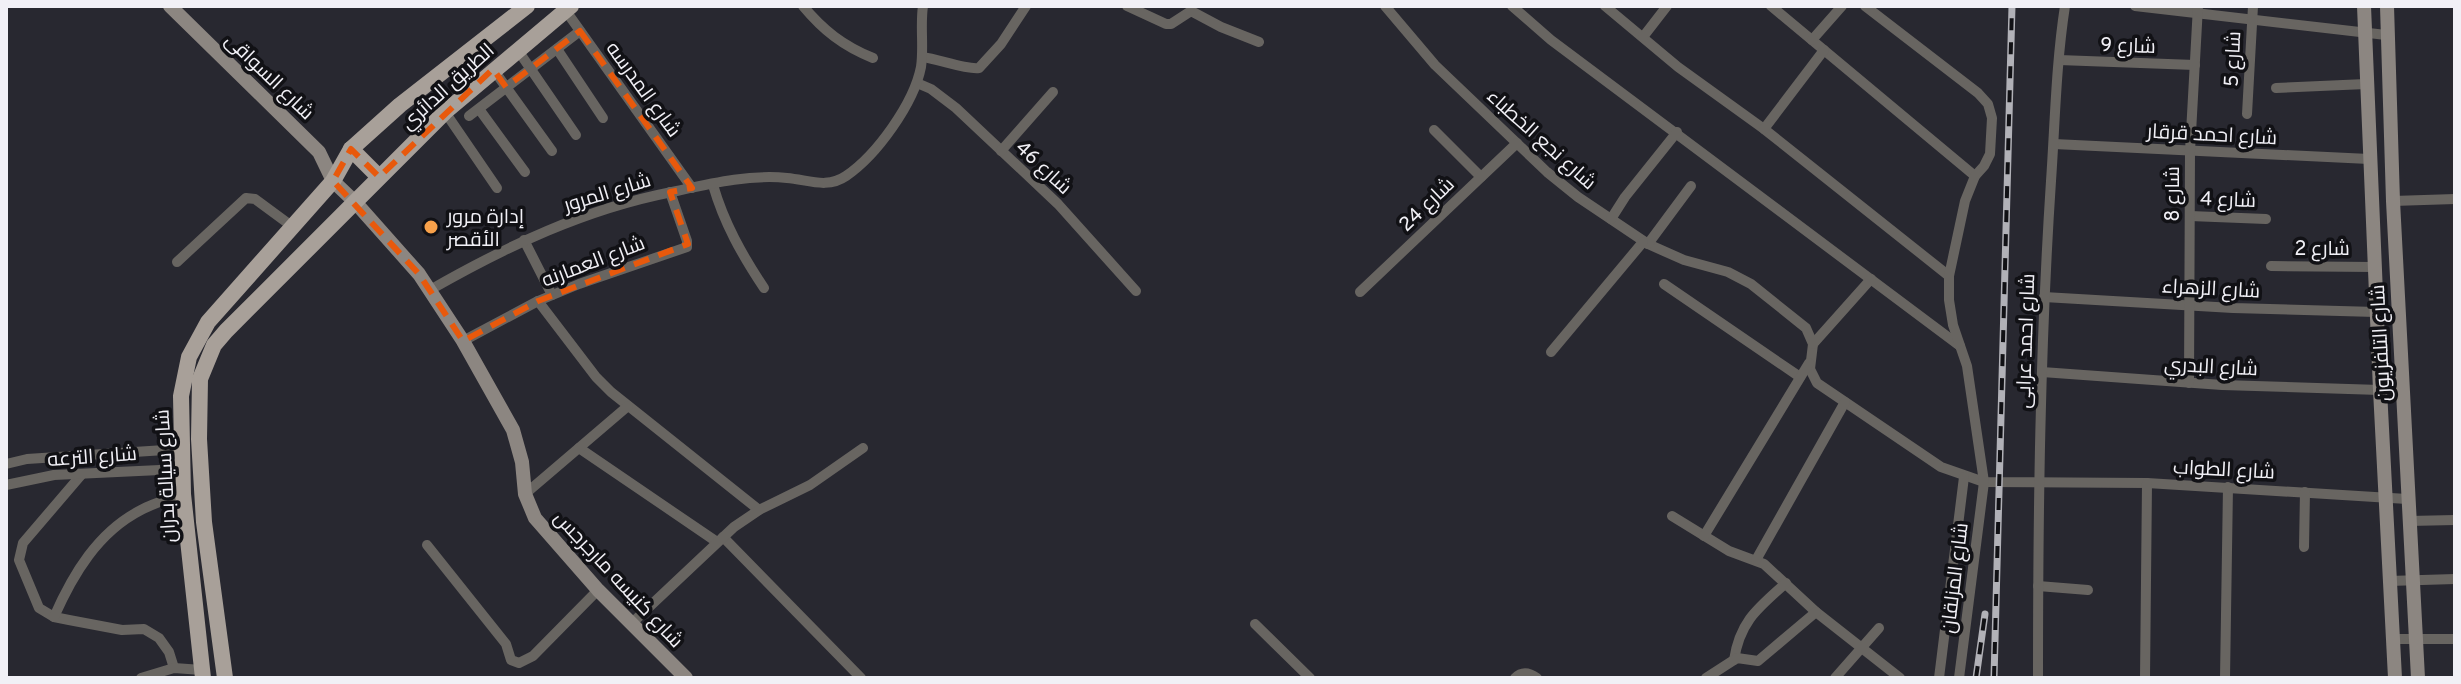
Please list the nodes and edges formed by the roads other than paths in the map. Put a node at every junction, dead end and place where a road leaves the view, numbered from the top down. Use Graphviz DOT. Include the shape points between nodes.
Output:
graph roads {
  1 [pos="170,6"];
  2 [pos="803,6"];
  3 [pos="923,6"];
  4 [pos="1026,6"];
  5 [pos="1127,6"];
  6 [pos="1385,6"];
  7 [pos="1512,6"];
  8 [pos="1605,6"];
  9 [pos="1667,6"];
  10 [pos="1771,6"];
  11 [pos="1842,6"];
  12 [pos="1865,6"];
  13 [pos="2065,6"];
  14 [pos="2135,6"];
  15 [pos="2253,6"];
  16 [pos="2364,6"];
  17 [pos="2387,6"];
  18 [pos="522,7"];
  19 [pos="568,8"];
  20 [pos="2198,10"];
  21 [pos="2252,20"];
  22 [pos="580,31"];
  23 [pos="2364,33"];
  24 [pos="2386,35"];
  25 [pos="1643,37"];
  26 [pos="1812,40"];
  27 [pos="1259,42"];
  28 [pos="517,49"];
  29 [pos="557,49"];
  30 [pos="1824,50"];
  31 [pos="922,57"];
  32 [pos="873,58"];
  33 [pos="2059,60"];
  34 [pos="2195,65"];
  35 [pos="493,69"];
  36 [pos="531,69"];
  37 [pos="917,83"];
  38 [pos="2366,84"];
  39 [pos="506,87"];
  40 [pos="2276,88"];
  41 [pos="1053,92"];
  42 [pos="479,109"];
  43 [pos="445,112"];
  44 [pos="2247,114"];
  45 [pos="469,116"];
  46 [pos="603,118"];
  47 [pos="1764,129"];
  48 [pos="1434,130"];
  49 [pos="1677,132"];
  50 [pos="576,135"];
  51 [pos="1517,143"];
  52 [pos="2054,144"];
  53 [pos="351,149"];
  54 [pos="552,151"];
  55 [pos="1001,151"];
  56 [pos="2190,151"];
  57 [pos="2369,159"];
  58 [pos="525,172"];
  59 [pos="1975,176"];
  60 [pos="379,177"];
  61 [pos="1481,177"];
  62 [pos="333,181"];
  63 [pos="713,185"];
  64 [pos="1691,186"];
  65 [pos="497,188"];
  66 [pos="692,188"];
  67 [pos="670,192"];
  68 [pos="2455,199"];
  69 [pos="2393,201"];
  70 [pos="355,202"];
  71 [pos="2190,216"];
  72 [pos="1611,219"];
  73 [pos="2266,219"];
  74 [pos="293,227"];
  75 [pos="524,240"];
  76 [pos="1646,243"];
  77 [pos="177,262"];
  78 [pos="2271,266"];
  79 [pos="2374,267"];
  80 [pos="1949,276"];
  81 [pos="1871,279"];
  82 [pos="1664,284"];
  83 [pos="764,288"];
  84 [pos="430,290"];
  85 [pos="1136,291"];
  86 [pos="1360,292"];
  87 [pos="552,295"];
  88 [pos="2044,297"];
  89 [pos="538,301"];
  90 [pos="2189,305"];
  91 [pos="2376,312"];
  92 [pos="463,341"];
  93 [pos="1813,344"];
  94 [pos="1962,348"];
  95 [pos="1551,352"];
  96 [pos="1810,361"];
  97 [pos="2042,372"];
  98 [pos="1800,377"];
  99 [pos="2189,383"];
  100 [pos="2380,390"];
  101 [pos="1845,402"];
  102 [pos="628,406"];
  103 [pos="579,448"];
  104 [pos="863,448"];
  105 [pos="180,449"];
  106 [pos="6,464"];
  107 [pos="181,469"];
  108 [pos="82,474"];
  109 [pos="1964,477"];
  110 [pos="1984,482"];
  111 [pos="2147,483"];
  112 [pos="2038,484"];
  113 [pos="6,485"];
  114 [pos="2228,487"];
  115 [pos="2305,492"];
  116 [pos="183,494"];
  117 [pos="525,494"];
  118 [pos="2384,497"];
  119 [pos="2407,499"];
  120 [pos="759,510"];
  121 [pos="1672,516"];
  122 [pos="2455,520"];
  123 [pos="2409,521"];
  124 [pos="1704,536"];
  125 [pos="720,540"];
  126 [pos="427,545"];
  127 [pos="2304,547"];
  128 [pos="1756,560"];
  129 [pos="2455,579"];
  130 [pos="2412,580"];
  131 [pos="2389,581"];
  132 [pos="1786,583"];
  133 [pos="2038,586"];
  134 [pos="598,590"];
  135 [pos="2088,590"];
  136 [pos="1816,612"];
  137 [pos="54,617"];
  138 [pos="631,624"];
  139 [pos="1255,624"];
  140 [pos="1879,628"];
  141 [pos="2392,639"];
  142 [pos="2416,639"];
  143 [pos="2455,639"];
  144 [pos="1861,648"];
  145 [pos="1734,660"];
  146 [pos="174,668"];
  147 [pos="202,674"];
  148 [pos="141,678"];
  149 [pos="225,678"];
  150 [pos="686,678"];
  151 [pos="861,678"];
  152 [pos="1310,678"];
  153 [pos="1515,678"];
  154 [pos="1537,678"];
  155 [pos="1706,678"];
  156 [pos="1835,678"];
  157 [pos="1900,678"];
  158 [pos="1939,678"];
  159 [pos="1959,678"];
  160 [pos="2038,678"];
  161 [pos="2145,678"];
  162 [pos="2225,678"];
  163 [pos="2395,678"];
  164 [pos="2418,678"];
  1 -- 62 [label="main road, شارع السواقى" via="319,152"];
  2 -- 32 [label="street" via="842,43"];
  3 -- 31 [label="street, شارع المرور"];
  4 -- 31 [label="street" via="979,68"];
  5 -- 27 [label="street" via="1166,24 1191,11"];
  6 -- 51 [label="street, شارع نجع الخطباء" via="1435,65"];
  7 -- 49 [label="street"];
  8 -- 25 [label="street"];
  9 -- 25 [label="street"];
  10 -- 26 [label="street"];
  11 -- 26 [label="street"];
  12 -- 59 [label="street, شارع المزلقان" via="1988,104 1990,154"];
  13 -- 33 [label="street, شارع احمد عرابى"];
  14 -- 20 [label="street"];
  15 -- 21 [label="street, شارع 5"];
  16 -- 23 [label="main road, شارع التلفزيون"];
  17 -- 24 [label="main road, شارع التلفزيون"];
  18 -- 53 [label="main road, الطريق الدائري"];
  19 -- 22 [label="street, شارع المدرسه"];
  19 -- 28 [label="main road, الطريق الدائري"];
  20 -- 21 [label="street"];
  20 -- 34 [label="street, شارع 8"];
  21 -- 23 [label="street"];
  21 -- 44 [label="street, شارع 5"];
  22 -- 29 [label="street"];
  22 -- 66 [label="street, شارع المدرسه"];
  23 -- 24 [label="street"];
  23 -- 38 [label="main road, شارع التلفزيون"];
  24 -- 69 [label="main road, شارع التلفزيون"];
  25 -- 47 [label="street"];
  26 -- 30 [label="street"];
  28 -- 35 [label="main road, الطريق الدائري"];
  28 -- 36 [label="street"];
  29 -- 36 [label="street"];
  29 -- 46 [label="street"];
  30 -- 47 [label="street"];
  30 -- 59 [label="street"];
  31 -- 37 [label="street, شارع المرور"];
  33 -- 34 [label="street, شارع 9"];
  33 -- 52 [label="street, شارع احمد عرابى"];
  34 -- 56 [label="street, شارع 8"];
  35 -- 39 [label="street"];
  35 -- 43 [label="main road, الطريق الدائري"];
  36 -- 39 [label="street"];
  36 -- 50 [label="street"];
  37 -- 55 [label="street, شارع 46" via="944,98"];
  37 -- 63 [label="street, شارع المرور" via="887,134 845,177 832,183 767,177"];
  38 -- 40 [label="street"];
  38 -- 57 [label="main road, شارع التلفزيون"];
  39 -- 42 [label="street"];
  39 -- 54 [label="street"];
  41 -- 55 [label="street"];
  42 -- 45 [label="street"];
  42 -- 58 [label="street"];
  43 -- 60 [label="main road, الطريق الدائري"];
  43 -- 65 [label="street"];
  47 -- 80 [label="street"];
  48 -- 61 [label="street"];
  49 -- 72 [label="street"];
  49 -- 81 [label="street"];
  51 -- 61 [label="street, شارع 24"];
  51 -- 72 [label="street, شارع نجع الخطباء"];
  52 -- 56 [label="street, شارع احمد قرقار"];
  52 -- 88 [label="street, شارع احمد عرابى"];
  53 -- 60 [label="main road"];
  53 -- 62 [label="main road, الطريق الدائري"];
  55 -- 85 [label="street, شارع 46" via="1058,204"];
  56 -- 57 [label="street, شارع احمد قرقار"];
  56 -- 71 [label="street, شارع 8"];
  57 -- 79 [label="main road, شارع التلفزيون"];
  59 -- 80 [label="street, شارع المزلقان"];
  60 -- 70 [label="main road, الطريق الدائري"];
  61 -- 86 [label="street, شارع 24"];
  62 -- 70 [label="main road, شارع كنيسه مارجرجس"];
  62 -- 74 [label="main road, شارع سيالة بدران"];
  63 -- 66 [label="street, شارع المرور"];
  63 -- 83 [label="street" via="733,238"];
  64 -- 76 [label="street"];
  66 -- 67 [label="street, شارع المرور"];
  67 -- 75 [label="street, شارع المرور" via="595,212"];
  67 -- 87 [label="street, شارع العمارنه" via="687,247"];
  68 -- 69 [label="street"];
  69 -- 119 [label="main road, شارع التلفزيون"];
  70 -- 84 [label="main road, شارع كنيسه مارجرجس"];
  70 -- 149 [label="main road, شارع سيالة بدران" via="220,338 200,379 201,494"];
  71 -- 73 [label="street, شارع 4"];
  71 -- 90 [label="street, شارع 8"];
  72 -- 76 [label="street, شارع نجع الخطباء"];
  74 -- 77 [label="street" via="246,198"];
  74 -- 105 [label="main road, شارع سيالة بدران" via="197,339 183,376"];
  75 -- 84 [label="street, شارع المرور"];
  75 -- 87 [label="street"];
  76 -- 93 [label="street, شارع نجع الخطباء" via="1751,284 1806,328"];
  76 -- 95 [label="street"];
  78 -- 79 [label="street, شارع 2"];
  79 -- 91 [label="main road, شارع التلفزيون"];
  80 -- 94 [label="street, شارع المزلقان" via="1953,325"];
  81 -- 93 [label="street"];
  81 -- 94 [label="street"];
  82 -- 98 [label="street"];
  84 -- 92 [label="main road, شارع كنيسه مارجرجس"];
  87 -- 89 [label="street, شارع العمارنه"];
  88 -- 90 [label="street, شارع الزهراء"];
  88 -- 97 [label="street, شارع احمد عرابى"];
  89 -- 92 [label="street, شارع العمارنه"];
  89 -- 102 [label="street" via="596,377"];
  90 -- 91 [label="street, شارع الزهراء"];
  90 -- 99 [label="street, شارع 8"];
  91 -- 100 [label="main road, شارع التلفزيون"];
  92 -- 117 [label="main road, شارع كنيسه مارجرجس" via="513,430"];
  93 -- 96 [label="street"];
  94 -- 110 [label="street, شارع المزلقان"];
  96 -- 98 [label="street"];
  96 -- 101 [label="street" via="1817,383"];
  97 -- 99 [label="street, شارع البدري"];
  97 -- 112 [label="street, شارع احمد عرابى"];
  98 -- 124 [label="street"];
  99 -- 100 [label="street, شارع البدري"];
  100 -- 118 [label="main road, شارع التلفزيون"];
  101 -- 109 [label="street"];
  101 -- 128 [label="street"];
  102 -- 103 [label="street"];
  102 -- 120 [label="street"];
  103 -- 117 [label="street"];
  103 -- 125 [label="street"];
  104 -- 120 [label="street" via="810,485"];
  105 -- 106 [label="street, شارع الترعه"];
  105 -- 107 [label="main road, شارع سيالة بدران"];
  107 -- 108 [label="street, شارع الترعه"];
  107 -- 116 [label="main road, شارع سيالة بدران"];
  108 -- 113 [label="street, شارع الترعه"];
  108 -- 137 [label="street" via="23,543 19,560 39,608"];
  109 -- 110 [label="street"];
  109 -- 158 [label="street"];
  110 -- 112 [label="street"];
  110 -- 159 [label="street, شارع المزلقان"];
  111 -- 112 [label="street, شارع الطواب"];
  111 -- 114 [label="street, شارع الطواب"];
  111 -- 161 [label="street"];
  112 -- 133 [label="street, شارع احمد عرابى"];
  114 -- 115 [label="street, شارع الطواب"];
  114 -- 162 [label="street"];
  115 -- 118 [label="street, شارع الطواب"];
  115 -- 127 [label="street"];
  116 -- 137 [label="street" via="140,510 99,543 68,585"];
  116 -- 147 [label="main road, شارع سيالة بدران"];
  117 -- 134 [label="main road, شارع كنيسه مارجرجس" via="535,518"];
  118 -- 119 [label="street, شارع الطواب"];
  118 -- 131 [label="main road, شارع التلفزيون"];
  119 -- 123 [label="main road, شارع التلفزيون"];
  120 -- 125 [label="street"];
  121 -- 124 [label="street"];
  122 -- 123 [label="street"];
  123 -- 130 [label="main road, شارع التلفزيون"];
  124 -- 128 [label="street"];
  125 -- 138 [label="street"];
  125 -- 151 [label="street"];
  126 -- 134 [label="street" via="506,644 511,660 519,663 533,656"];
  128 -- 132 [label="street"];
  129 -- 130 [label="street"];
  130 -- 131 [label="street"];
  130 -- 142 [label="main road, شارع التلفزيون"];
  131 -- 141 [label="main road, شارع التلفزيون"];
  132 -- 136 [label="street"];
  132 -- 145 [label="street" via="1745,622"];
  133 -- 135 [label="street"];
  133 -- 160 [label="street, شارع احمد عرابى"];
  134 -- 138 [label="main road, شارع كنيسه مارجرجس"];
  136 -- 144 [label="street"];
  136 -- 145 [label="street" via="1758,661"];
  137 -- 146 [label="street" via="144,629 164,645"];
  138 -- 150 [label="main road, شارع كنيسه مارجرجس"];
  139 -- 152 [label="street"];
  140 -- 144 [label="street"];
  141 -- 142 [label="street"];
  141 -- 163 [label="main road, شارع التلفزيون"];
  142 -- 143 [label="street"];
  142 -- 164 [label="main road, شارع التلفزيون"];
  144 -- 156 [label="street"];
  144 -- 157 [label="street"];
  145 -- 155 [label="street"];
  146 -- 147 [label="street"];
  146 -- 148 [label="street"];
  153 -- 154 [label="street" via="1523,673"];
}
